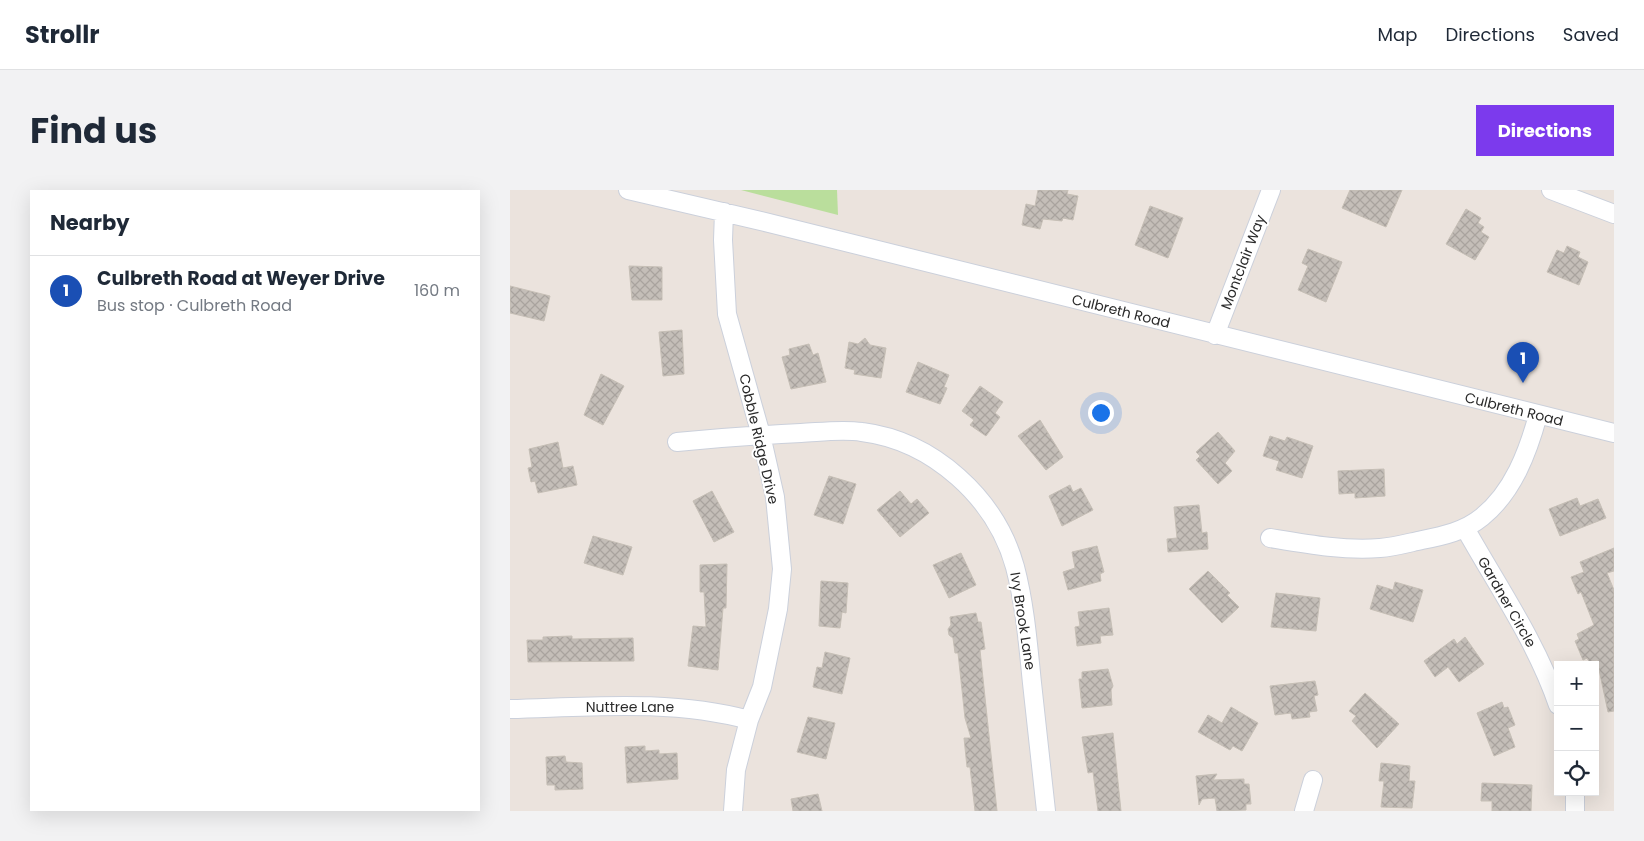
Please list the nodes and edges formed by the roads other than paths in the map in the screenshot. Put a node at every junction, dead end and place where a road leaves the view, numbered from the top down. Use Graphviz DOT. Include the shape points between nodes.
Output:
graph roads {
  1 [pos="628,190"];
  2 [pos="1271,190"];
  3 [pos="1550,190"];
  4 [pos="724,212"];
  5 [pos="1614,214"];
  6 [pos="1216,335"];
  7 [pos="1538,415"];
  8 [pos="1614,433"];
  9 [pos="761,435"];
  10 [pos="676,442"];
  11 [pos="1466,528"];
  12 [pos="1270,538"];
  13 [pos="1554,695"];
  14 [pos="510,709"];
  15 [pos="749,720"];
  16 [pos="1313,780"];
  17 [pos="1575,796"];
  18 [pos="733,811"];
  19 [pos="1046,811"];
  20 [pos="1304,811"];
  21 [pos="1575,811"];
  1 -- 4 [label="street, Culbreth Road"];
  2 -- 6 [label="street, Montclair Way"];
  3 -- 5 [label="street"];
  4 -- 6 [label="street, Culbreth Road"];
  4 -- 9 [label="street, Cobble Ridge Drive" via="727,314"];
  6 -- 7 [label="street, Culbreth Road"];
  7 -- 8 [label="street, Culbreth Road"];
  7 -- 11 [label="street" via="1516,475 1492,507"];
  9 -- 10 [label="street, Ivy Brook Lane"];
  9 -- 15 [label="street, Cobble Ridge Drive" via="775,497 782,580 762,687"];
  9 -- 19 [label="street, Ivy Brook Lane" via="861,432 913,446 938,461 984,504 1014,566 1023,607"];
  11 -- 12 [label="street" via="1440,537 1381,548 1322,547"];
  11 -- 13 [label="street, Gardner Circle" via="1517,615"];
  14 -- 15 [label="street, Nuttree Lane" via="700,708"];
  15 -- 18 [label="street, Cobble Ridge Drive" via="736,770"];
  16 -- 20 [label="street"];
  17 -- 21 [label="street"];
}
